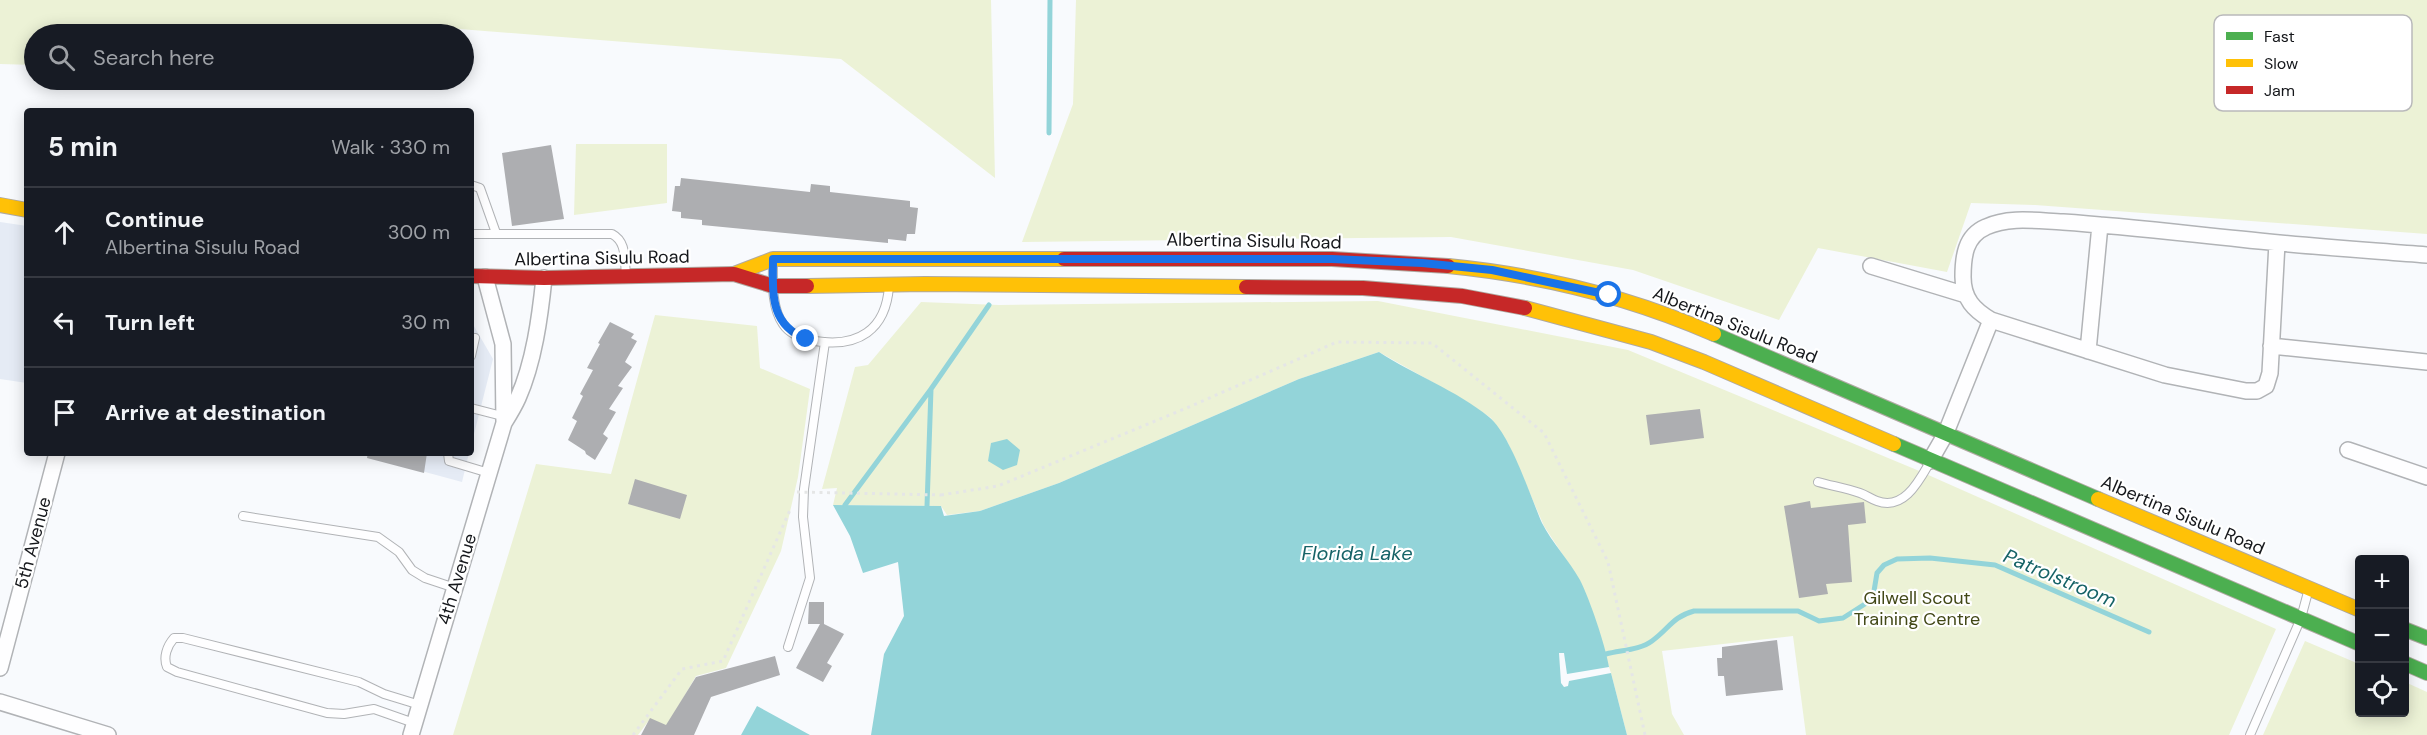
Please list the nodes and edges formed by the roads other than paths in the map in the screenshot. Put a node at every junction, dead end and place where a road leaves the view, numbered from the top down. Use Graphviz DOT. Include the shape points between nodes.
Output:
graph roads {
  1 [pos="474,186"];
  2 [pos="0,205"];
  3 [pos="24,209"];
  4 [pos="2100,225"];
  5 [pos="496,233"];
  6 [pos="474,234"];
  7 [pos="2277,243"];
  8 [pos="2427,255"];
  9 [pos="773,259"];
  10 [pos="1870,266"];
  11 [pos="734,274"];
  12 [pos="626,276"];
  13 [pos="478,277"];
  14 [pos="544,278"];
  15 [pos="890,285"];
  16 [pos="773,286"];
  17 [pos="1966,295"];
  18 [pos="1991,320"];
  19 [pos="475,338"];
  20 [pos="474,342"];
  21 [pos="825,342"];
  22 [pos="2271,346"];
  23 [pos="2088,351"];
  24 [pos="2427,362"];
  25 [pos="474,409"];
  26 [pos="505,419"];
  27 [pos="1945,435"];
  28 [pos="2348,450"];
  29 [pos="56,456"];
  30 [pos="448,456"];
  31 [pos="1930,461"];
  32 [pos="489,474"];
  33 [pos="2427,477"];
  34 [pos="1818,482"];
  35 [pos="243,516"];
  36 [pos="455,588"];
  37 [pos="2309,588"];
  38 [pos="2358,609"];
  39 [pos="2301,618"];
  40 [pos="2409,631"];
  41 [pos="2427,639"];
  42 [pos="2355,642"];
  43 [pos="788,647"];
  44 [pos="2409,665"];
  45 [pos="0,668"];
  46 [pos="2427,673"];
  47 [pos="0,702"];
  48 [pos="420,705"];
  49 [pos="412,729"];
  50 [pos="108,735"];
  51 [pos="2250,735"];
  1 -- 5 [label="lane" via="480,188"];
  2 -- 3 [label="main road"];
  4 -- 7 [label="street"];
  4 -- 17 [label="street" via="2027,220 1985,227 1966,249"];
  4 -- 23 [label="street"];
  5 -- 6 [label="lane"];
  5 -- 12 [label="lane" via="612,234 623,245"];
  7 -- 8 [label="street"];
  7 -- 22 [label="street"];
  9 -- 11 [label="main road, Albertina Sisulu Road"];
  9 -- 16 [label="lane"];
  9 -- 27 [label="main road, Albertina Sisulu Road" via="1332,259 1492,270 1609,295 1652,310"];
  10 -- 17 [label="street"];
  11 -- 12 [label="main road, Albertina Sisulu Road"];
  11 -- 16 [label="main road, Albertina Sisulu Road"];
  12 -- 14 [label="main road, Albertina Sisulu Road"];
  13 -- 14 [label="main road, Albertina Sisulu Road"];
  13 -- 26 [label="street, 4th Avenue" via="503,344"];
  14 -- 26 [label="street, 4th Avenue" via="527,369 518,398"];
  15 -- 16 [label="main road, Albertina Sisulu Road"];
  15 -- 21 [label="lane" via="886,311 875,326 856,339"];
  15 -- 31 [label="main road, Albertina Sisulu Road" via="1363,288 1462,296 1538,310 1651,342"];
  16 -- 21 [label="lane" via="776,310 784,326 800,337"];
  17 -- 18 [label="street" via="1977,312"];
  18 -- 23 [label="street"];
  18 -- 27 [label="street"];
  19 -- 20 [label="lane"];
  21 -- 43 [label="lane" via="804,489 810,578"];
  22 -- 23 [label="street" via="2269,381 2261,390 2252,392 2182,379"];
  22 -- 24 [label="street"];
  25 -- 26 [label="lane"];
  26 -- 32 [label="street, 4th Avenue"];
  27 -- 31 [label="street"];
  27 -- 37 [label="main road, Albertina Sisulu Road"];
  28 -- 33 [label="street"];
  29 -- 45 [label="street, 5th Avenue"];
  30 -- 32 [label="lane" via="448,461"];
  31 -- 34 [label="lane" via="1916,487 1892,502 1876,501 1862,493"];
  31 -- 39 [label="main road, Albertina Sisulu Road"];
  32 -- 36 [label="street, 4th Avenue"];
  35 -- 36 [label="lane" via="378,537 399,552 412,570"];
  36 -- 48 [label="street, 4th Avenue"];
  37 -- 38 [label="main road, Albertina Sisulu Road"];
  37 -- 39 [label="lane"];
  39 -- 42 [label="main road, Albertina Sisulu Road"];
  39 -- 51 [label="lane"];
  40 -- 41 [label="main road"];
  44 -- 46 [label="main road"];
  47 -- 50 [label="street"];
  48 -- 49 [label="street, 4th Avenue"];
  48 -- 49 [label="lane" via="359,682 183,638 174,638 168,645 165,662 177,672 327,713 374,709"];
}
